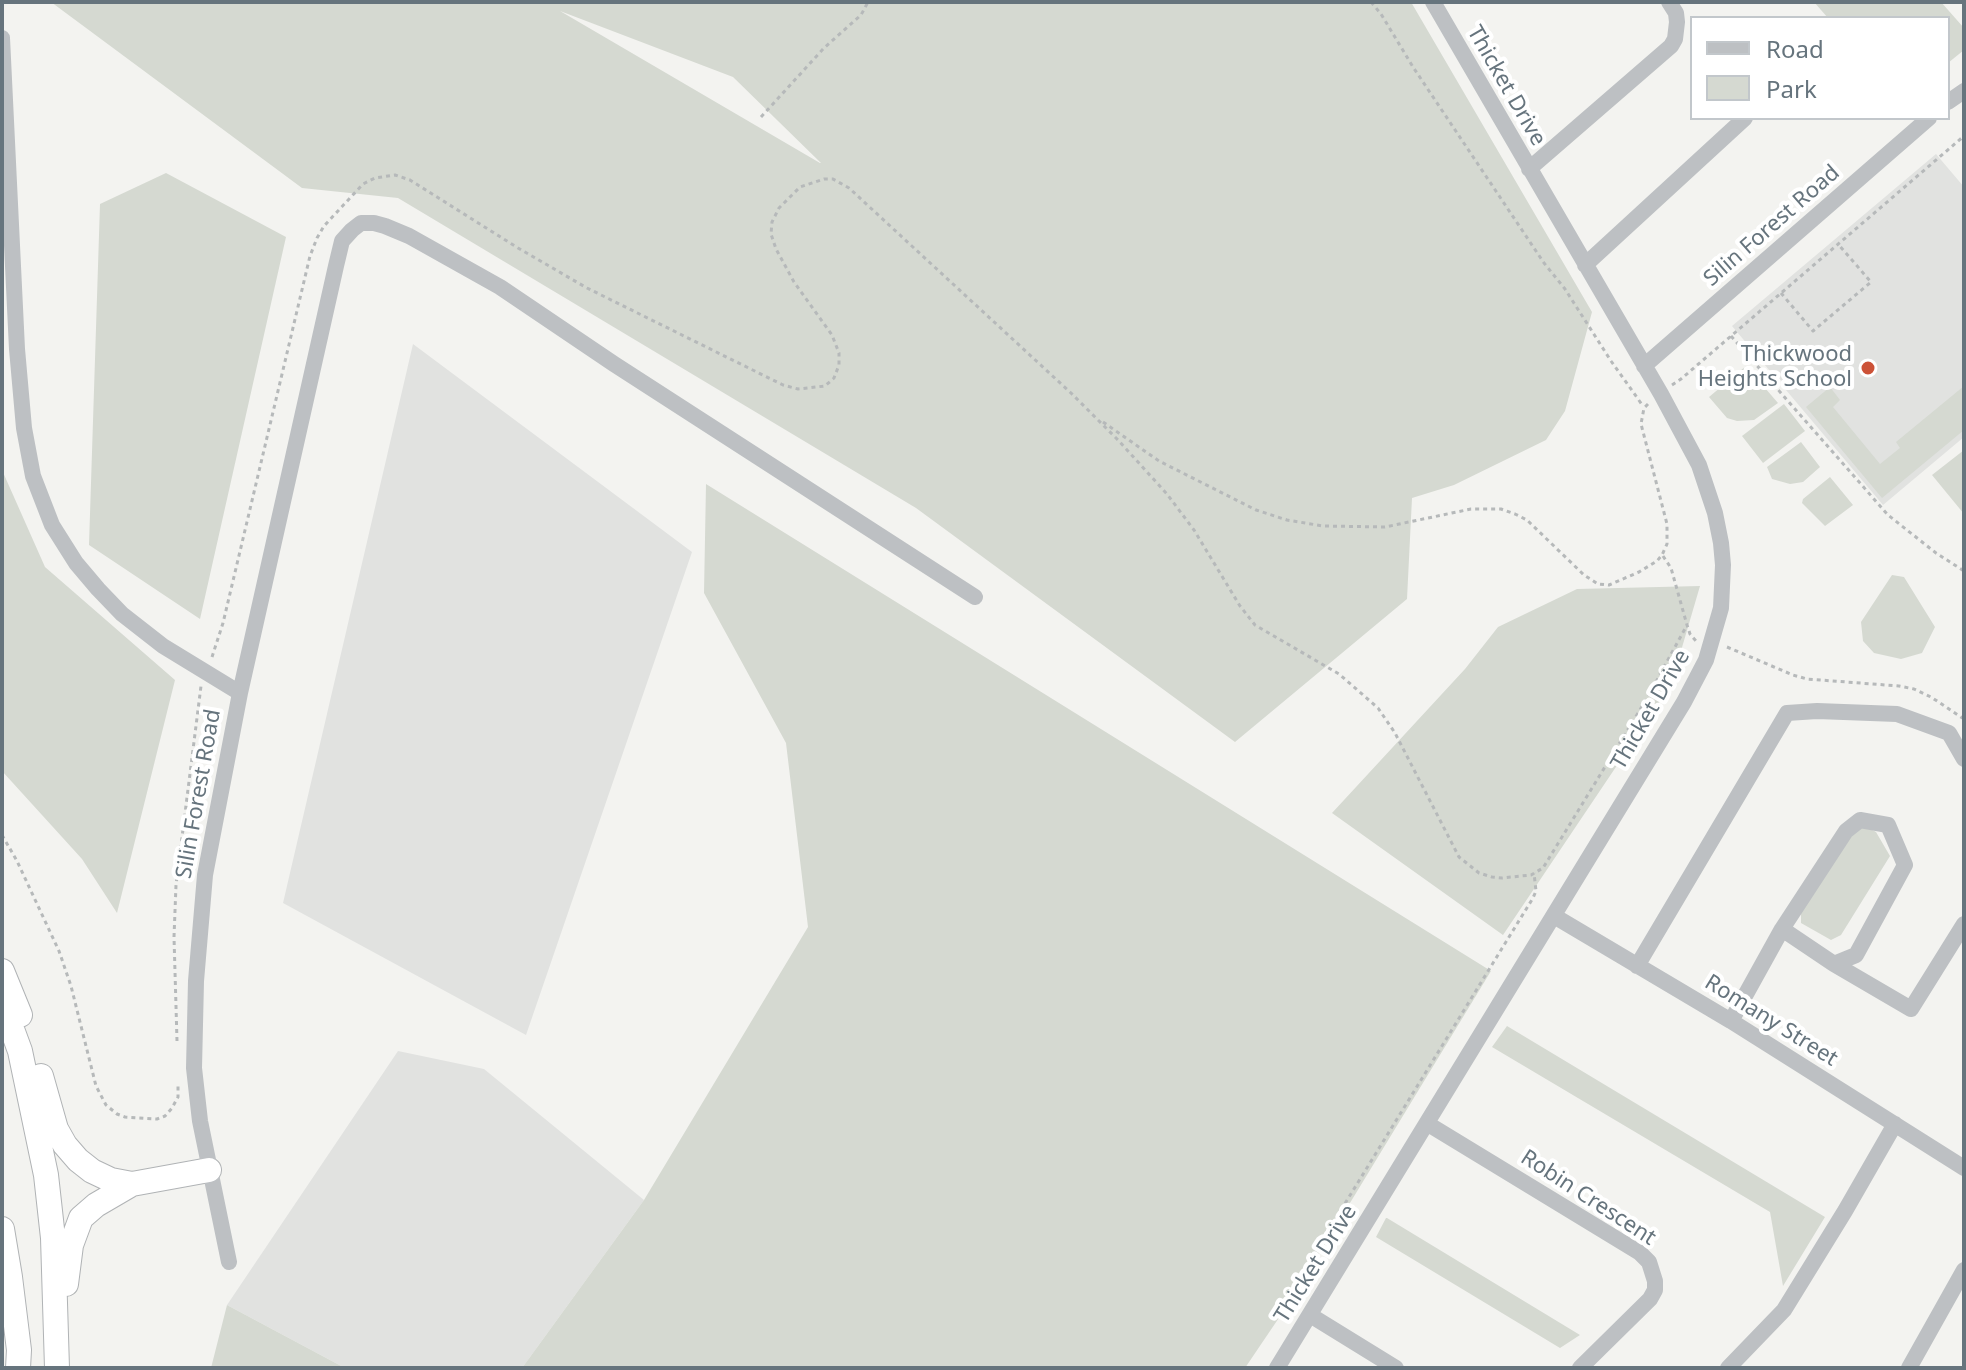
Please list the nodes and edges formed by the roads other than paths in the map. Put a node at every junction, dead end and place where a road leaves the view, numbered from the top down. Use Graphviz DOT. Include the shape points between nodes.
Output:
graph roads {
  1 [pos="1433,2"];
  2 [pos="1669,2"];
  3 [pos="2,38"];
  4 [pos="1743,120"];
  5 [pos="1927,120"];
  6 [pos="1529,169"];
  7 [pos="1585,265"];
  8 [pos="1644,366"];
  9 [pos="975,597"];
  10 [pos="240,693"];
  11 [pos="1964,759"];
  12 [pos="1554,916"];
  13 [pos="1964,924"];
  14 [pos="1782,929"];
  15 [pos="1834,964"];
  16 [pos="1637,966"];
  17 [pos="2,971"];
  18 [pos="2,1002"];
  19 [pos="1731,1021"];
  20 [pos="1428,1124"];
  21 [pos="1895,1124"];
  22 [pos="1964,1168"];
  23 [pos="209,1170"];
  24 [pos="132,1184"];
  25 [pos="2,1229"];
  26 [pos="229,1262"];
  27 [pos="1964,1270"];
  28 [pos="1310,1315"];
  29 [pos="57,1361"];
  30 [pos="18,1368"];
  31 [pos="1277,1368"];
  32 [pos="1396,1368"];
  33 [pos="1580,1368"];
  34 [pos="1728,1368"];
  35 [pos="1909,1368"];
  1 -- 6 [label="street, Thicket Drive"];
  2 -- 6 [label="street" via="1677,22 1671,46"];
  3 -- 10 [label="street, Silin Forest Road" via="17,349 33,476 52,525 98,589 163,646"];
  4 -- 7 [label="street"];
  5 -- 8 [label="street, Silin Forest Road"];
  6 -- 7 [label="street, Thicket Drive"];
  7 -- 8 [label="street, Thicket Drive"];
  8 -- 12 [label="street, Thicket Drive" via="1689,446 1715,513 1723,565 1721,608 1706,660 1684,702"];
  9 -- 10 [label="street" via="500,287 409,236 361,223 342,241"];
  10 -- 23 [label="street, Silin Forest Road" via="205,875 196,981 194,1068"];
  11 -- 16 [label="street" via="1949,733 1897,714 1787,713"];
  12 -- 16 [label="street, Romany Street"];
  12 -- 20 [label="street, Thicket Drive"];
  13 -- 15 [label="street" via="1911,1009"];
  14 -- 15 [label="street"];
  14 -- 15 [label="street" via="1846,831 1860,820 1888,825 1905,865 1856,955"];
  14 -- 19 [label="street"];
  16 -- 19 [label="street, Romany Street"];
  17 -- 24 [label="highway" via="65,1145 92,1171"];
  18 -- 29 [label="highway" via="20,1051 46,1175"];
  19 -- 21 [label="street, Romany Street"];
  20 -- 28 [label="street, Thicket Drive"];
  20 -- 33 [label="street, Robin Crescent" via="1649,1262 1655,1281 1650,1299"];
  21 -- 22 [label="street, Romany Street"];
  21 -- 34 [label="street" via="1784,1310"];
  23 -- 24 [label="highway"];
  23 -- 26 [label="street, Silin Forest Road"];
  24 -- 29 [label="highway" via="81,1218 71,1245"];
  25 -- 30 [label="highway"];
  27 -- 35 [label="street"];
  28 -- 31 [label="street, Thicket Drive"];
  28 -- 32 [label="street"];
}
